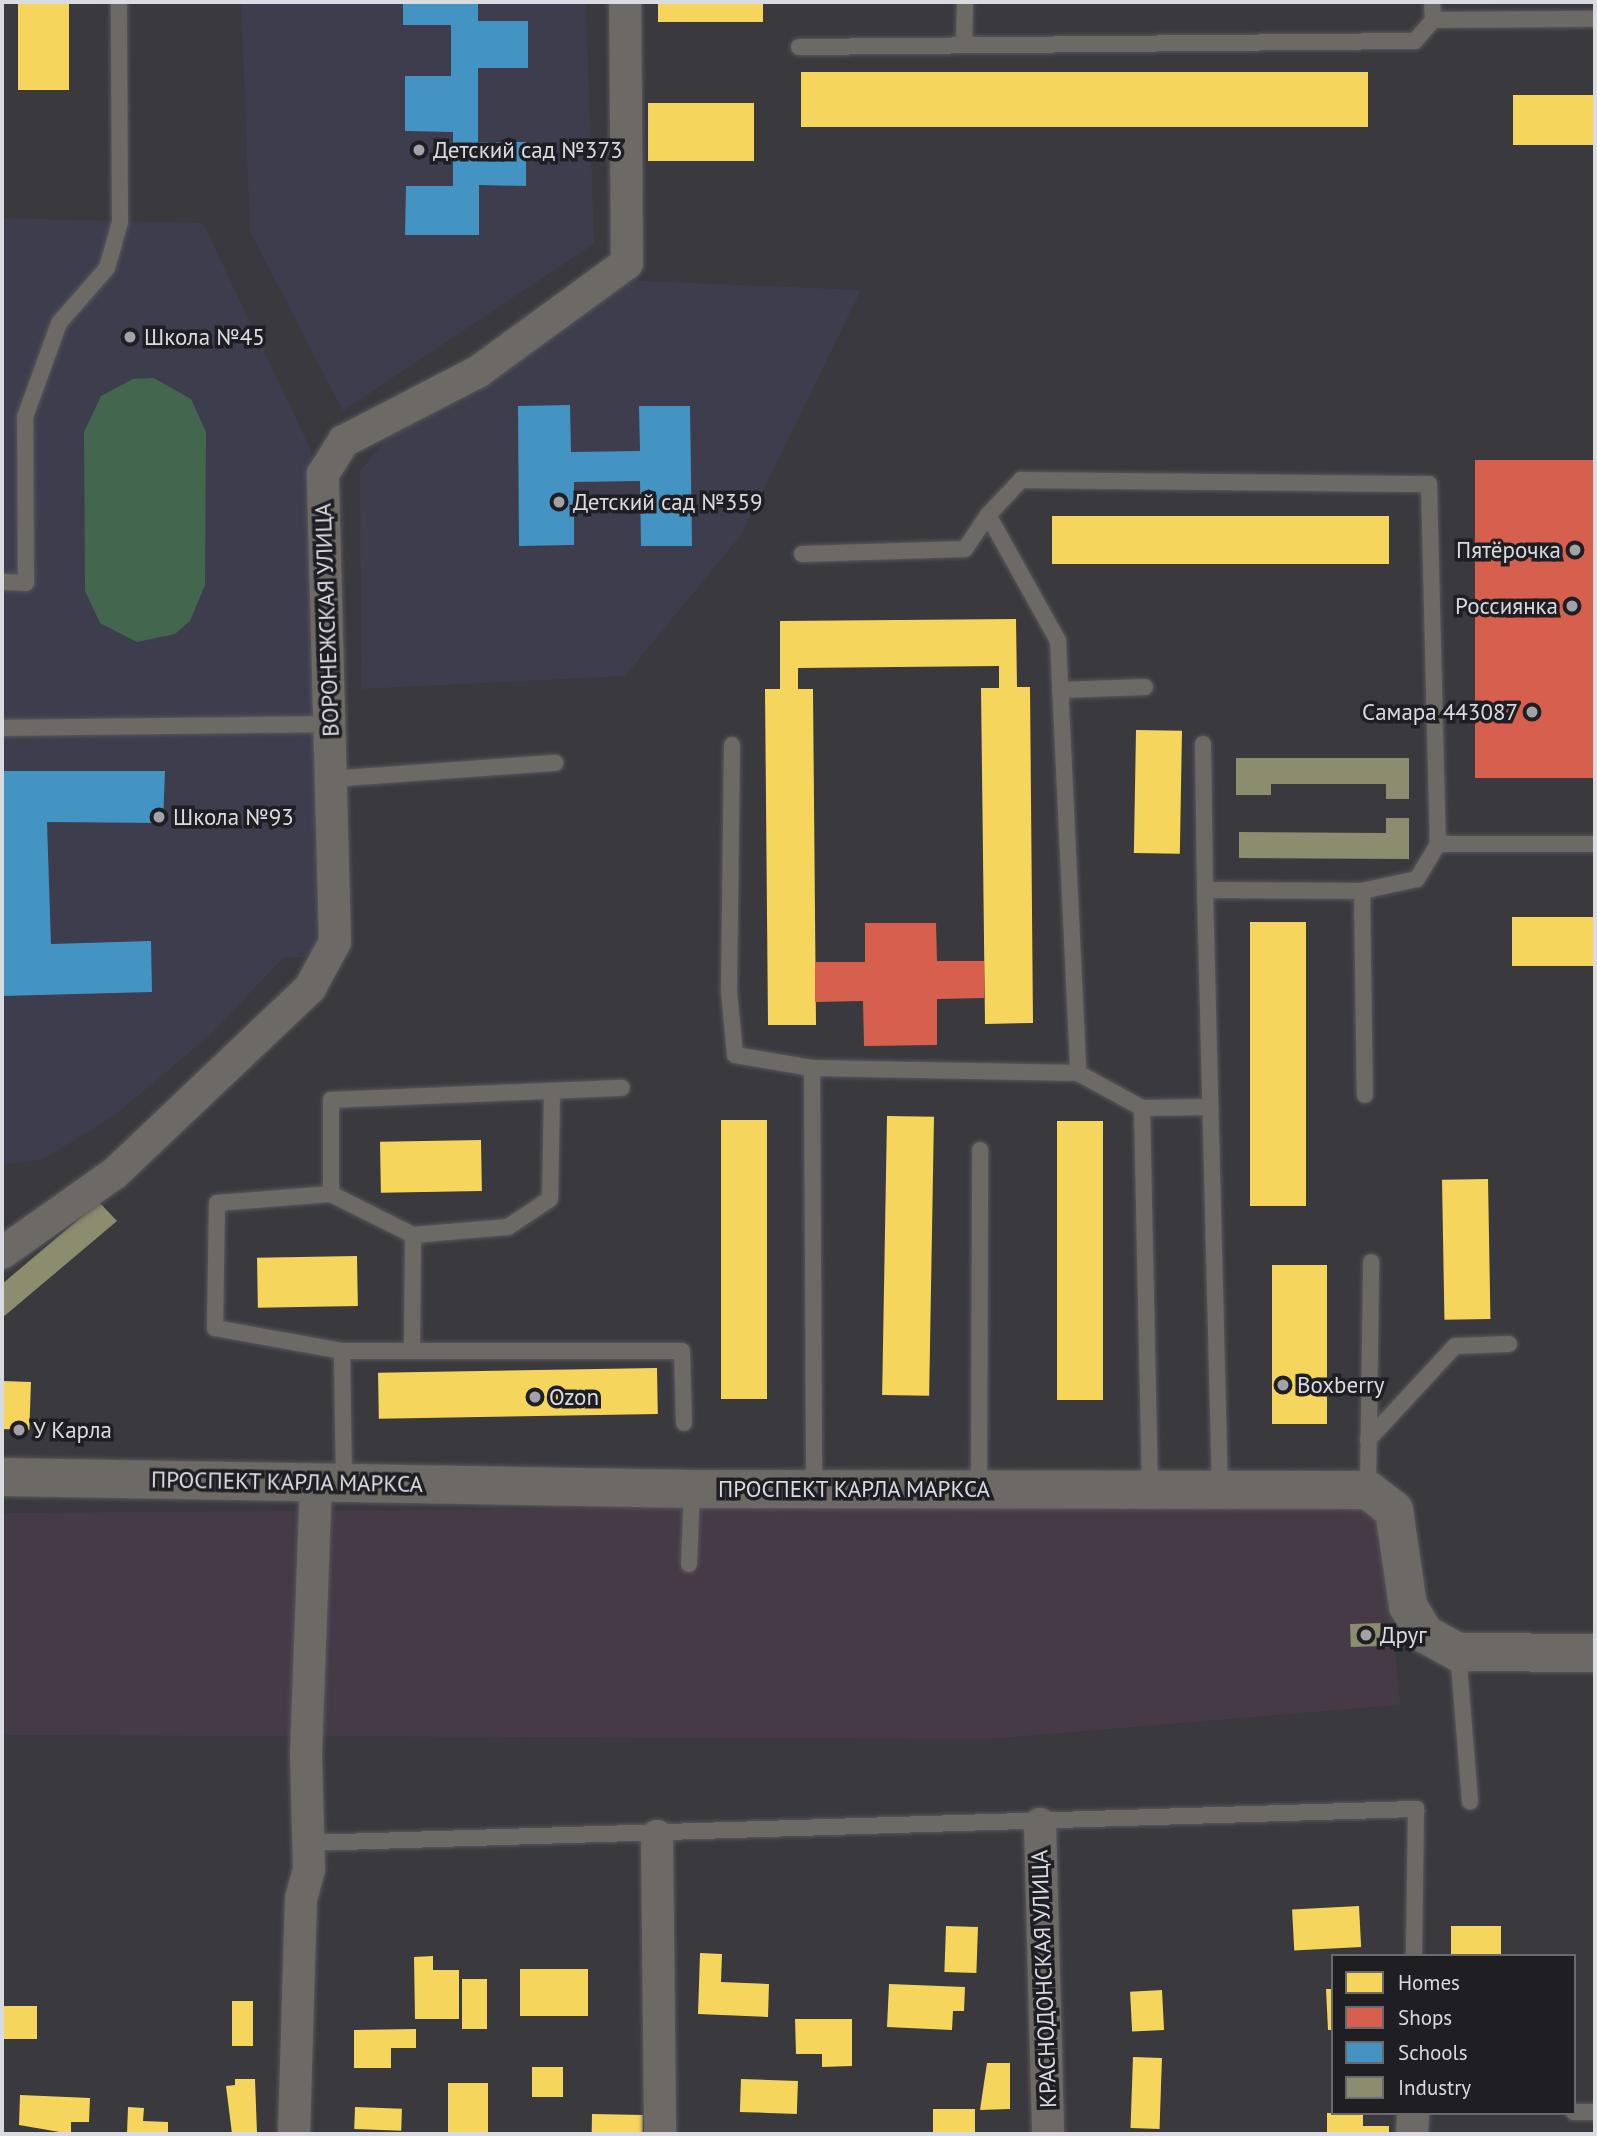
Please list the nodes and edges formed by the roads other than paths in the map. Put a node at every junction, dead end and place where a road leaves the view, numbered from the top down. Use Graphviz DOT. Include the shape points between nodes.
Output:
graph roads {
  1 [pos="119,2"];
  2 [pos="625,2"];
  3 [pos="965,2"];
  4 [pos="1432,2"];
  5 [pos="1595,19"];
  6 [pos="1433,20"];
  7 [pos="964,44"];
  8 [pos="800,47"];
  9 [pos="988,515"];
  10 [pos="802,554"];
  11 [pos="2,582"];
  12 [pos="1145,687"];
  13 [pos="1060,690"];
  14 [pos="330,724"];
  15 [pos="2,728"];
  16 [pos="1203,744"];
  17 [pos="732,745"];
  18 [pos="555,763"];
  19 [pos="331,779"];
  20 [pos="1438,844"];
  21 [pos="1595,844"];
  22 [pos="1205,890"];
  23 [pos="1362,891"];
  24 [pos="812,1068"];
  25 [pos="1078,1073"];
  26 [pos="622,1088"];
  27 [pos="552,1095"];
  28 [pos="1365,1095"];
  29 [pos="1210,1107"];
  30 [pos="1142,1108"];
  31 [pos="980,1150"];
  32 [pos="331,1195"];
  33 [pos="413,1235"];
  34 [pos="2,1253"];
  35 [pos="1371,1262"];
  36 [pos="1509,1344"];
  37 [pos="342,1350"];
  38 [pos="412,1350"];
  39 [pos="684,1423"];
  40 [pos="1368,1440"];
  41 [pos="2,1478"];
  42 [pos="330,1483"];
  43 [pos="814,1487"];
  44 [pos="979,1488"];
  45 [pos="1150,1488"];
  46 [pos="692,1489"];
  47 [pos="1220,1489"];
  48 [pos="1368,1490"];
  49 [pos="690,1564"];
  50 [pos="1458,1652"];
  51 [pos="1595,1653"];
  52 [pos="1470,1801"];
  53 [pos="1040,1824"];
  54 [pos="657,1836"];
  55 [pos="308,1843"];
  56 [pos="1414,1954"];
  57 [pos="1576,2112"];
  58 [pos="1595,2112"];
  59 [pos="1413,2115"];
  60 [pos="294,2134"];
  61 [pos="660,2134"];
  62 [pos="1048,2134"];
  63 [pos="1412,2134"];
  1 -- 11 [label="lane" via="120,222 107,268 59,323 25,417 26,583"];
  2 -- 14 [label="street, ВОРОНЕЖСКАЯ УЛИЦА" via="627,263 479,370 344,441 323,474"];
  3 -- 7 [label="lane"];
  4 -- 6 [label="lane"];
  5 -- 6 [label="lane"];
  6 -- 7 [label="lane" via="1415,41"];
  7 -- 8 [label="lane"];
  9 -- 10 [label="lane" via="965,549"];
  9 -- 13 [label="lane" via="1058,641"];
  9 -- 20 [label="lane" via="1021,480 1429,484"];
  12 -- 13 [label="lane"];
  13 -- 25 [label="lane"];
  14 -- 15 [label="lane"];
  14 -- 19 [label="street, ВОРОНЕЖСКАЯ УЛИЦА"];
  16 -- 22 [label="lane"];
  17 -- 24 [label="lane" via="729,991 735,1055"];
  18 -- 19 [label="lane"];
  19 -- 34 [label="street, ВОРОНЕЖСКАЯ УЛИЦА" via="335,942 310,988 115,1173"];
  20 -- 21 [label="lane"];
  20 -- 23 [label="lane" via="1417,879"];
  22 -- 23 [label="lane"];
  22 -- 29 [label="lane"];
  23 -- 28 [label="lane"];
  24 -- 25 [label="lane"];
  24 -- 43 [label="lane"];
  25 -- 30 [label="lane"];
  26 -- 27 [label="lane"];
  27 -- 32 [label="lane" via="331,1100"];
  27 -- 33 [label="lane" via="550,1199 508,1227"];
  29 -- 30 [label="lane"];
  29 -- 47 [label="lane"];
  30 -- 45 [label="lane"];
  31 -- 44 [label="lane"];
  32 -- 33 [label="lane"];
  32 -- 37 [label="lane" via="217,1203 215,1328"];
  33 -- 38 [label="lane"];
  35 -- 40 [label="lane"];
  36 -- 40 [label="lane" via="1455,1346"];
  37 -- 38 [label="lane"];
  37 -- 42 [label="lane"];
  38 -- 39 [label="lane" via="682,1351"];
  40 -- 48 [label="lane"];
  41 -- 42 [label="street, ПРОСПЕКТ КАРЛА МАРКСА"];
  42 -- 46 [label="street, ПРОСПЕКТ КАРЛА МАРКСА"];
  42 -- 55 [label="street"];
  43 -- 44 [label="street, ПРОСПЕКТ КАРЛА МАРКСА"];
  43 -- 46 [label="street, ПРОСПЕКТ КАРЛА МАРКСА"];
  44 -- 45 [label="street, ПРОСПЕКТ КАРЛА МАРКСА"];
  45 -- 47 [label="street, ПРОСПЕКТ КАРЛА МАРКСА"];
  46 -- 49 [label="lane"];
  47 -- 48 [label="street, ПРОСПЕКТ КАРЛА МАРКСА"];
  48 -- 50 [label="street" via="1394,1510 1408,1606 1425,1634"];
  50 -- 51 [label="street"];
  50 -- 52 [label="lane"];
  53 -- 54 [label="lane"];
  53 -- 56 [label="lane" via="1416,1809"];
  53 -- 62 [label="street, КРАСНОДОНСКАЯ УЛИЦА"];
  54 -- 55 [label="lane"];
  54 -- 61 [label="street"];
  55 -- 60 [label="street"];
  57 -- 58 [label="lane"];
  59 -- 63 [label="street"];
}
